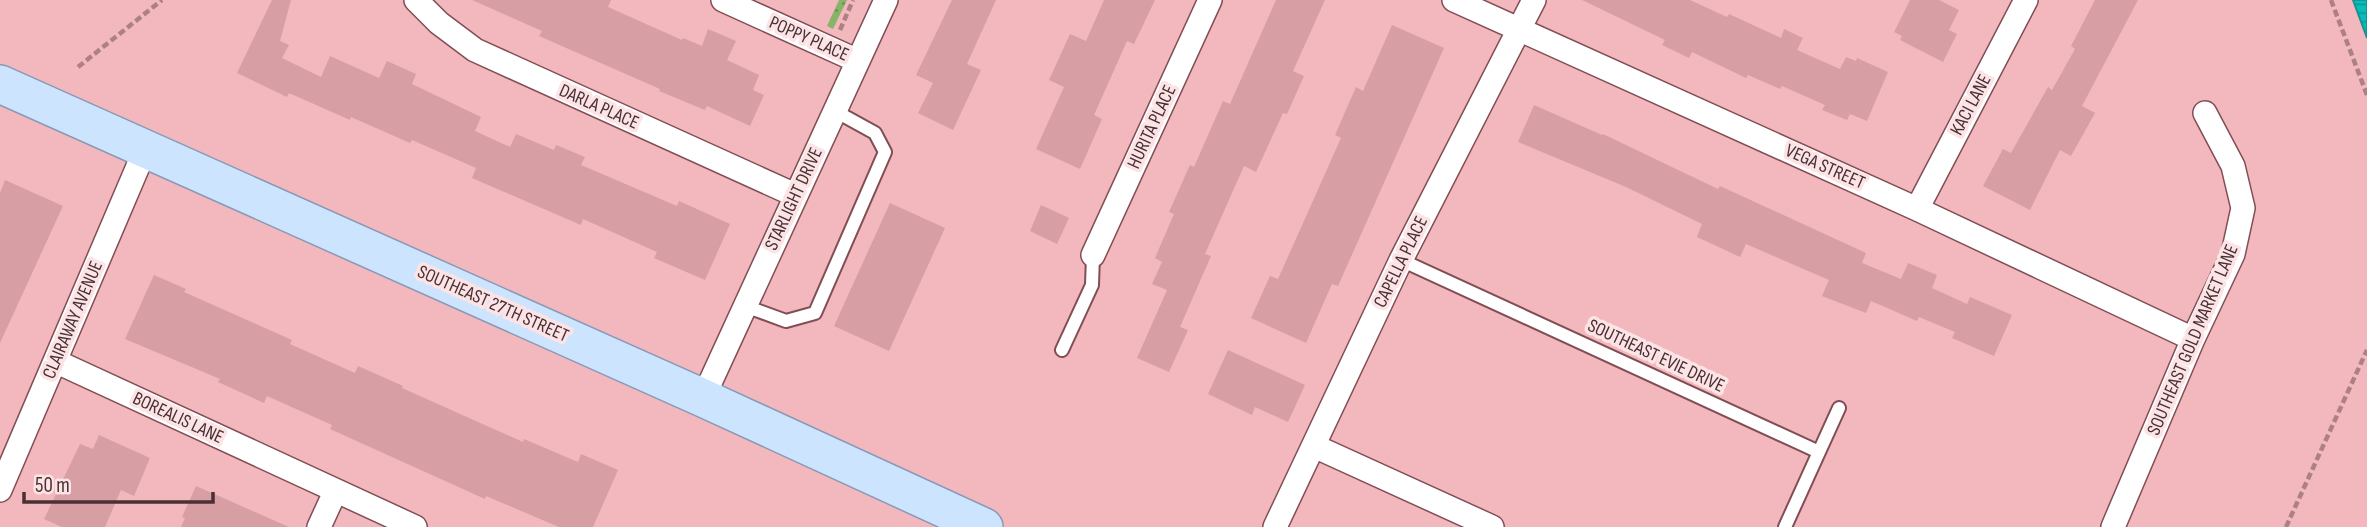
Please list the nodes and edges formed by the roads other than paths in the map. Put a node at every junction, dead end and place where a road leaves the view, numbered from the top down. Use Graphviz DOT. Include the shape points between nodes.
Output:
graph roads {
  1 [pos="416,0"];
  2 [pos="723,0"];
  3 [pos="886,0"];
  4 [pos="1210,0"];
  5 [pos="1454,0"];
  6 [pos="1535,0"];
  7 [pos="2026,0"];
  8 [pos="1521,29"];
  9 [pos="858,61"];
  10 [pos="0,84"];
  11 [pos="835,111"];
  12 [pos="2205,113"];
  13 [pos="145,150"];
  14 [pos="795,195"];
  15 [pos="1917,209"];
  16 [pos="1093,255"];
  17 [pos="1401,260"];
  18 [pos="745,306"];
  19 [pos="2193,339"];
  20 [pos="1062,351"];
  21 [pos="55,361"];
  22 [pos="703,398"];
  23 [pos="1839,408"];
  24 [pos="1314,446"];
  25 [pos="1819,452"];
  26 [pos="0,490"];
  27 [pos="335,492"];
  28 [pos="932,516"];
  29 [pos="319,527"];
  30 [pos="415,527"];
  31 [pos="984,527"];
  32 [pos="1275,527"];
  33 [pos="1492,527"];
  34 [pos="1785,527"];
  35 [pos="2113,527"];
  1 -- 14 [label="street, DARLA PLACE" via="475,50"];
  2 -- 9 [label="street, POPPY PLACE"];
  3 -- 9 [label="street, STARLIGHT DRIVE"];
  4 -- 16 [label="street, HURITA PLACE"];
  5 -- 8 [label="street, VEGA STREET"];
  6 -- 8 [label="street, CAPELLA PLACE"];
  7 -- 15 [label="street, KACI LANE"];
  8 -- 15 [label="street, VEGA STREET"];
  8 -- 17 [label="street, CAPELLA PLACE"];
  9 -- 11 [label="street, STARLIGHT DRIVE"];
  10 -- 13 [label="main road, SOUTHEAST 27TH STREET"];
  11 -- 14 [label="street, STARLIGHT DRIVE"];
  11 -- 18 [label="lane" via="875,133 885,152 815,313 786,321"];
  12 -- 19 [label="street, SOUTHEAST GOLD MARKET LANE" via="2233,166 2243,208 2233,254"];
  13 -- 21 [label="street, CLAIRAWAY AVENUE"];
  13 -- 22 [label="main road, SOUTHEAST 27TH STREET"];
  14 -- 18 [label="street, STARLIGHT DRIVE"];
  15 -- 19 [label="street, VEGA STREET"];
  16 -- 20 [label="lane" via="1092,285"];
  17 -- 24 [label="street, CAPELLA PLACE"];
  17 -- 25 [label="lane, SOUTHEAST EVIE DRIVE"];
  18 -- 22 [label="street, STARLIGHT DRIVE"];
  19 -- 35 [label="street, SOUTHEAST GOLD MARKET LANE"];
  21 -- 26 [label="street, CLAIRAWAY AVENUE"];
  21 -- 27 [label="street, BOREALIS LANE"];
  22 -- 28 [label="main road, SOUTHEAST 27TH STREET"];
  23 -- 25 [label="lane"];
  24 -- 32 [label="street, CAPELLA PLACE"];
  24 -- 33 [label="street"];
  25 -- 34 [label="lane"];
  27 -- 29 [label="street"];
  27 -- 30 [label="street, BOREALIS LANE"];
  28 -- 31 [label="main road, SOUTHEAST 27TH STREET"];
}
